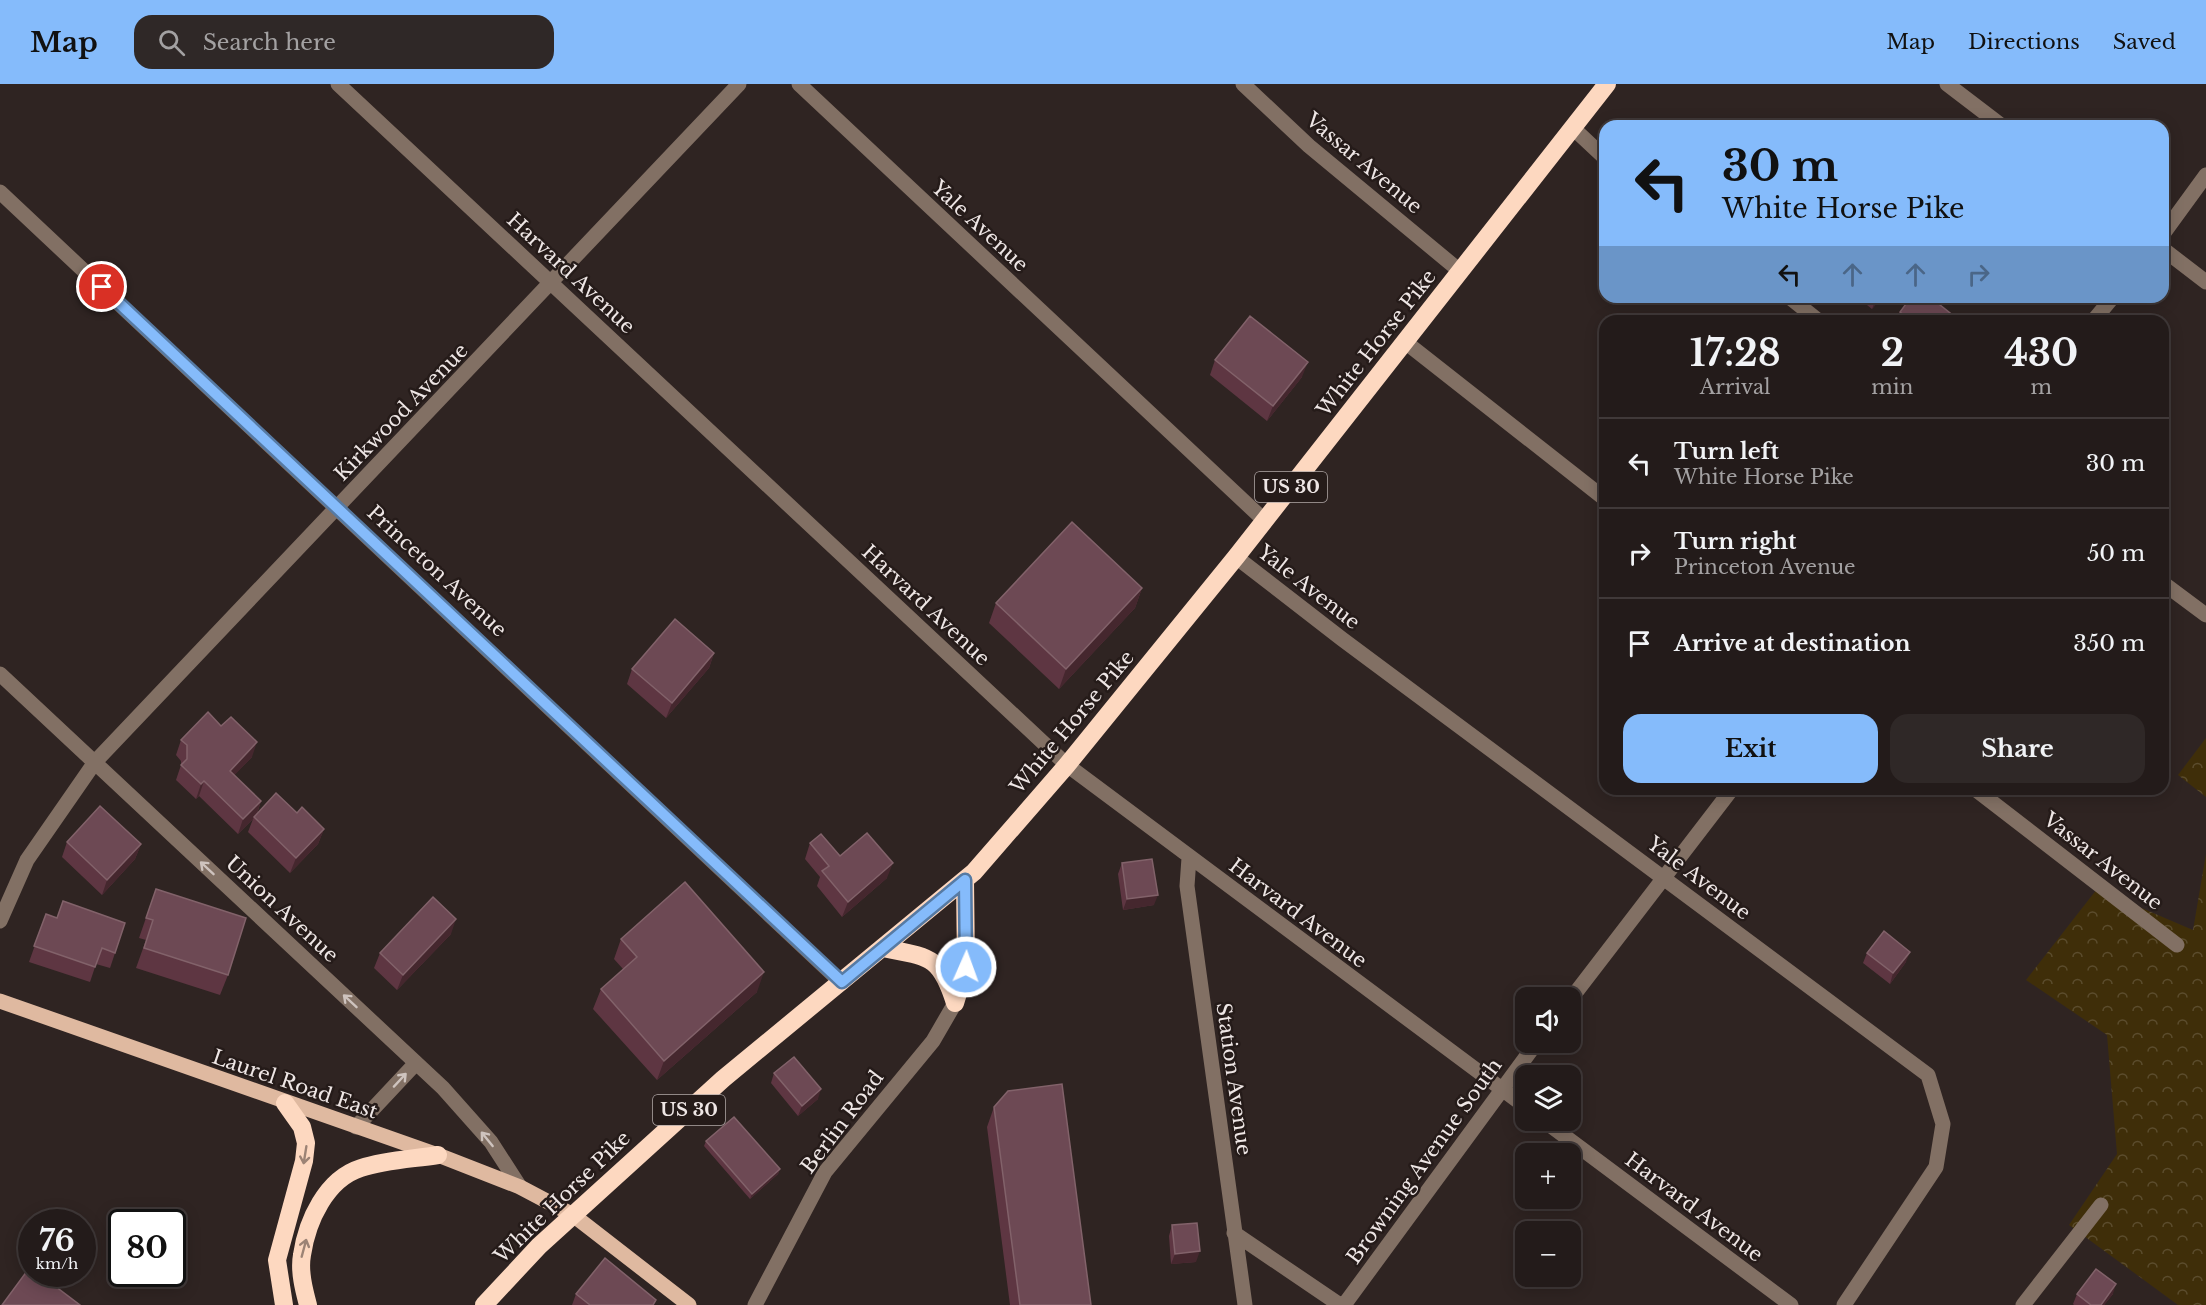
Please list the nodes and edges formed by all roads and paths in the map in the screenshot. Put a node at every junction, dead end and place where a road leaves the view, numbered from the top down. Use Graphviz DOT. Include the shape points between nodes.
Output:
graph roads {
  1 [pos="338,84"];
  2 [pos="739,84"];
  3 [pos="799,84"];
  4 [pos="1243,84"];
  5 [pos="1607,84"];
  6 [pos="1947,84"];
  7 [pos="1994,120"];
  8 [pos="1574,129"];
  9 [pos="1599,152"];
  10 [pos="2206,175"];
  11 [pos="0,192"];
  12 [pos="2169,226"];
  13 [pos="2169,254"];
  14 [pos="1461,272"];
  15 [pos="2206,282"];
  16 [pos="552,284"];
  17 [pos="1797,303"];
  18 [pos="2108,303"];
  19 [pos="1812,315"];
  20 [pos="2098,315"];
  21 [pos="1404,341"];
  22 [pos="1599,494"];
  23 [pos="339,507"];
  24 [pos="1265,521"];
  25 [pos="1236,557"];
  26 [pos="2169,587"];
  27 [pos="2206,615"];
  28 [pos="0,674"];
  29 [pos="95,762"];
  30 [pos="1067,765"];
  31 [pos="1728,795"];
  32 [pos="1983,795"];
  33 [pos="1189,858"];
  34 [pos="1665,879"];
  35 [pos="965,880"];
  36 [pos="0,921"];
  37 [pos="2177,945"];
  38 [pos="883,948"];
  39 [pos="842,982"];
  40 [pos="1580,987"];
  41 [pos="0,1001"];
  42 [pos="956,1003"];
  43 [pos="1529,1053"];
  44 [pos="416,1063"];
  45 [pos="1501,1089"];
  46 [pos="1515,1099"];
  47 [pos="285,1103"];
  48 [pos="356,1127"];
  49 [pos="1558,1131"];
  50 [pos="438,1155"];
  51 [pos="520,1187"];
  52 [pos="2101,1205"];
  53 [pos="573,1215"];
  54 [pos="1234,1233"];
  55 [pos="284,1305"];
  56 [pos="309,1305"];
  57 [pos="484,1305"];
  58 [pos="689,1305"];
  59 [pos="755,1305"];
  60 [pos="1245,1305"];
  61 [pos="1342,1305"];
  62 [pos="1791,1305"];
  63 [pos="1844,1305"];
  64 [pos="2023,1305"];
  1 -- 16 [label="street, Harvard Avenue"];
  2 -- 16 [label="street, Kirkwood Avenue"];
  3 -- 24 [label="street, Yale Avenue"];
  4 -- 14 [label="street, Vassar Avenue" via="1309,146"];
  5 -- 8 [label="highway, White Horse Pike / US 30"];
  6 -- 7 [label="street"];
  8 -- 9 [label="street"];
  8 -- 14 [label="highway, White Horse Pike / US 30"];
  10 -- 12 [label="street"];
  11 -- 23 [label="street, Princeton Avenue"];
  13 -- 15 [label="street"];
  14 -- 21 [label="highway, White Horse Pike / US 30"];
  16 -- 23 [label="street, Kirkwood Avenue"];
  16 -- 30 [label="street, Harvard Avenue"];
  17 -- 19 [label="street"];
  18 -- 20 [label="street"];
  21 -- 22 [label="street"];
  21 -- 24 [label="highway, White Horse Pike / US 30"];
  23 -- 29 [label="street, Kirkwood Avenue"];
  23 -- 39 [label="street, Princeton Avenue"];
  24 -- 25 [label="highway, White Horse Pike / US 30"];
  25 -- 30 [label="highway, White Horse Pike / US 30"];
  25 -- 34 [label="street, Yale Avenue"];
  26 -- 27 [label="street"];
  28 -- 29 [label="street, Union Avenue"];
  29 -- 36 [label="street, Kirkwood Avenue" via="27,860"];
  44 -- 29 [label="street, Union Avenue, one-way"];
  30 -- 33 [label="street, Harvard Avenue"];
  30 -- 35 [label="highway, White Horse Pike / US 30"];
  31 -- 34 [label="street"];
  32 -- 37 [label="street, Vassar Avenue"];
  33 -- 45 [label="street, Harvard Avenue"];
  33 -- 54 [label="street, Station Avenue" via="1187,885"];
  34 -- 40 [label="street"];
  34 -- 63 [label="street, Yale Avenue" via="1928,1075 1943,1124 1936,1167"];
  35 -- 38 [label="highway, White Horse Pike / US 30"];
  35 -- 42 [label="highway" via="966,967"];
  38 -- 39 [label="highway, White Horse Pike / US 30"];
  38 -- 42 [label="highway" via="931,959 944,973"];
  39 -- 53 [label="highway, White Horse Pike / US 30" via="723,1079"];
  41 -- 47 [label="main road, Laurel Road East"];
  42 -- 59 [label="street, Berlin Road" via="933,1041 825,1172"];
  43 -- 45 [label="street, Browning Avenue South"];
  48 -- 44 [label="street, one-way"];
  51 -- 44 [label="street, Union Avenue, one-way" via="491,1142"];
  45 -- 46 [label="street, Harvard Avenue"];
  45 -- 61 [label="street, Browning Avenue South"];
  47 -- 48 [label="main road, Laurel Road East"];
  47 -- 55 [label="highway, one-way" via="302,1127 306,1143 277,1260"];
  48 -- 50 [label="main road, Laurel Road East"];
  49 -- 62 [label="street, Harvard Avenue"];
  50 -- 51 [label="main road, Laurel Road East"];
  56 -- 50 [label="highway, one-way" via="302,1255 317,1207 330,1188 362,1168"];
  51 -- 53 [label="main road, Laurel Road East"];
  52 -- 64 [label="street"];
  53 -- 57 [label="highway, White Horse Pike / US 30"];
  53 -- 58 [label="main road, Laurel Road East"];
  54 -- 60 [label="street, Station Avenue"];
  54 -- 61 [label="street"];
}
